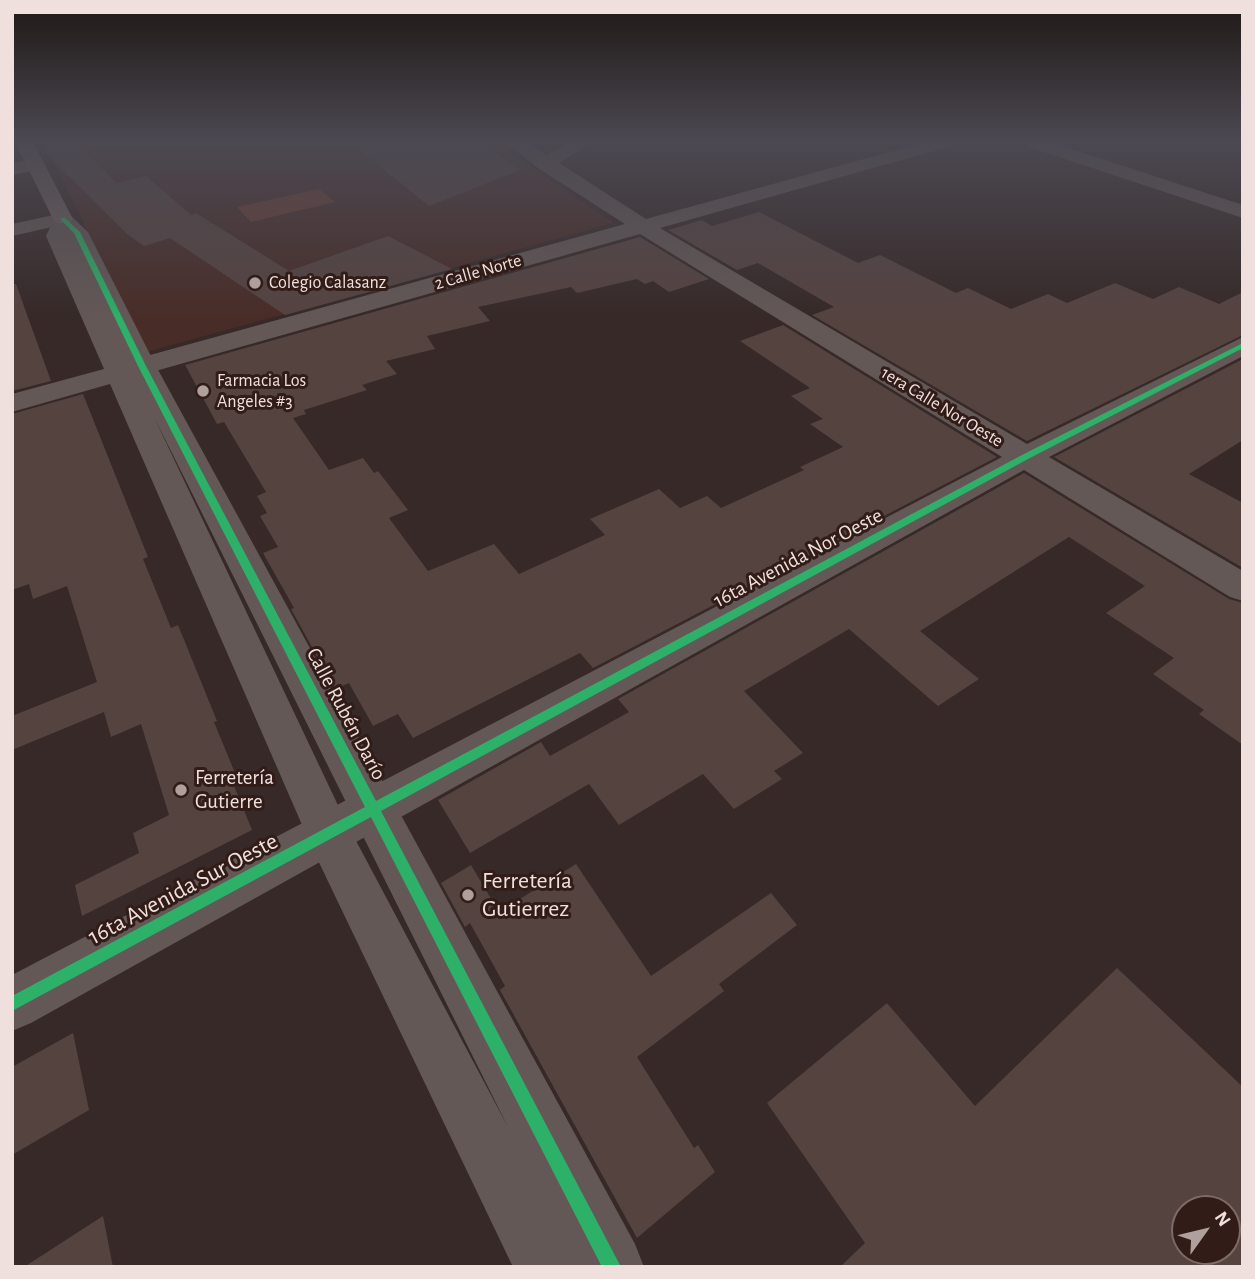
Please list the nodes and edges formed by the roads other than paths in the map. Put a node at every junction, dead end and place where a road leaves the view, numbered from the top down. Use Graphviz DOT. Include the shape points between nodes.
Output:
graph roads {
  1 [pos="55,202"];
  2 [pos="604,202"];
  3 [pos="730,202"];
  4 [pos="1212,202"];
  5 [pos="1243,212"];
  6 [pos="61,215"];
  7 [pos="12,221"];
  8 [pos="642,226"];
  9 [pos="12,230"];
  10 [pos="1243,345"];
  11 [pos="130,370"];
  12 [pos="12,403"];
  13 [pos="1024,457"];
  14 [pos="187,485"];
  15 [pos="1243,588"];
  16 [pos="374,809"];
  17 [pos="329,835"];
  18 [pos="12,1004"];
  19 [pos="547,1267"];
  20 [pos="612,1267"];
  1 -- 6 [label="main road"];
  2 -- 8 [label="street, 1era Calle Nor Oeste"];
  3 -- 8 [label="street, 2 Calle Norte"];
  4 -- 5 [label="street"];
  6 -- 7 [label="street"];
  6 -- 9 [label="street"];
  6 -- 11 [label="street, Calle Rubén Darío" via="57,236"];
  8 -- 11 [label="street, 2 Calle Norte"];
  8 -- 13 [label="street, 1era Calle Nor Oeste"];
  10 -- 13 [label="street, 16ta Avenida Nor Oeste"];
  11 -- 12 [label="street, 2 Calle Norte"];
  11 -- 14 [label="street, Calle Rubén Darío"];
  13 -- 15 [label="street, 1era Calle Nor Oeste"];
  13 -- 16 [label="street, 16ta Avenida Nor Oeste"];
  14 -- 16 [label="street, Calle Rubén Darío"];
  14 -- 17 [label="street, Calle Rubén Darío"];
  16 -- 17 [label="street, 16ta Avenida Sur Oeste"];
  16 -- 20 [label="street, Calle Rubén Darío"];
  17 -- 18 [label="street, 16ta Avenida Sur Oeste"];
  17 -- 19 [label="street, Calle Rubén Darío"];
}
